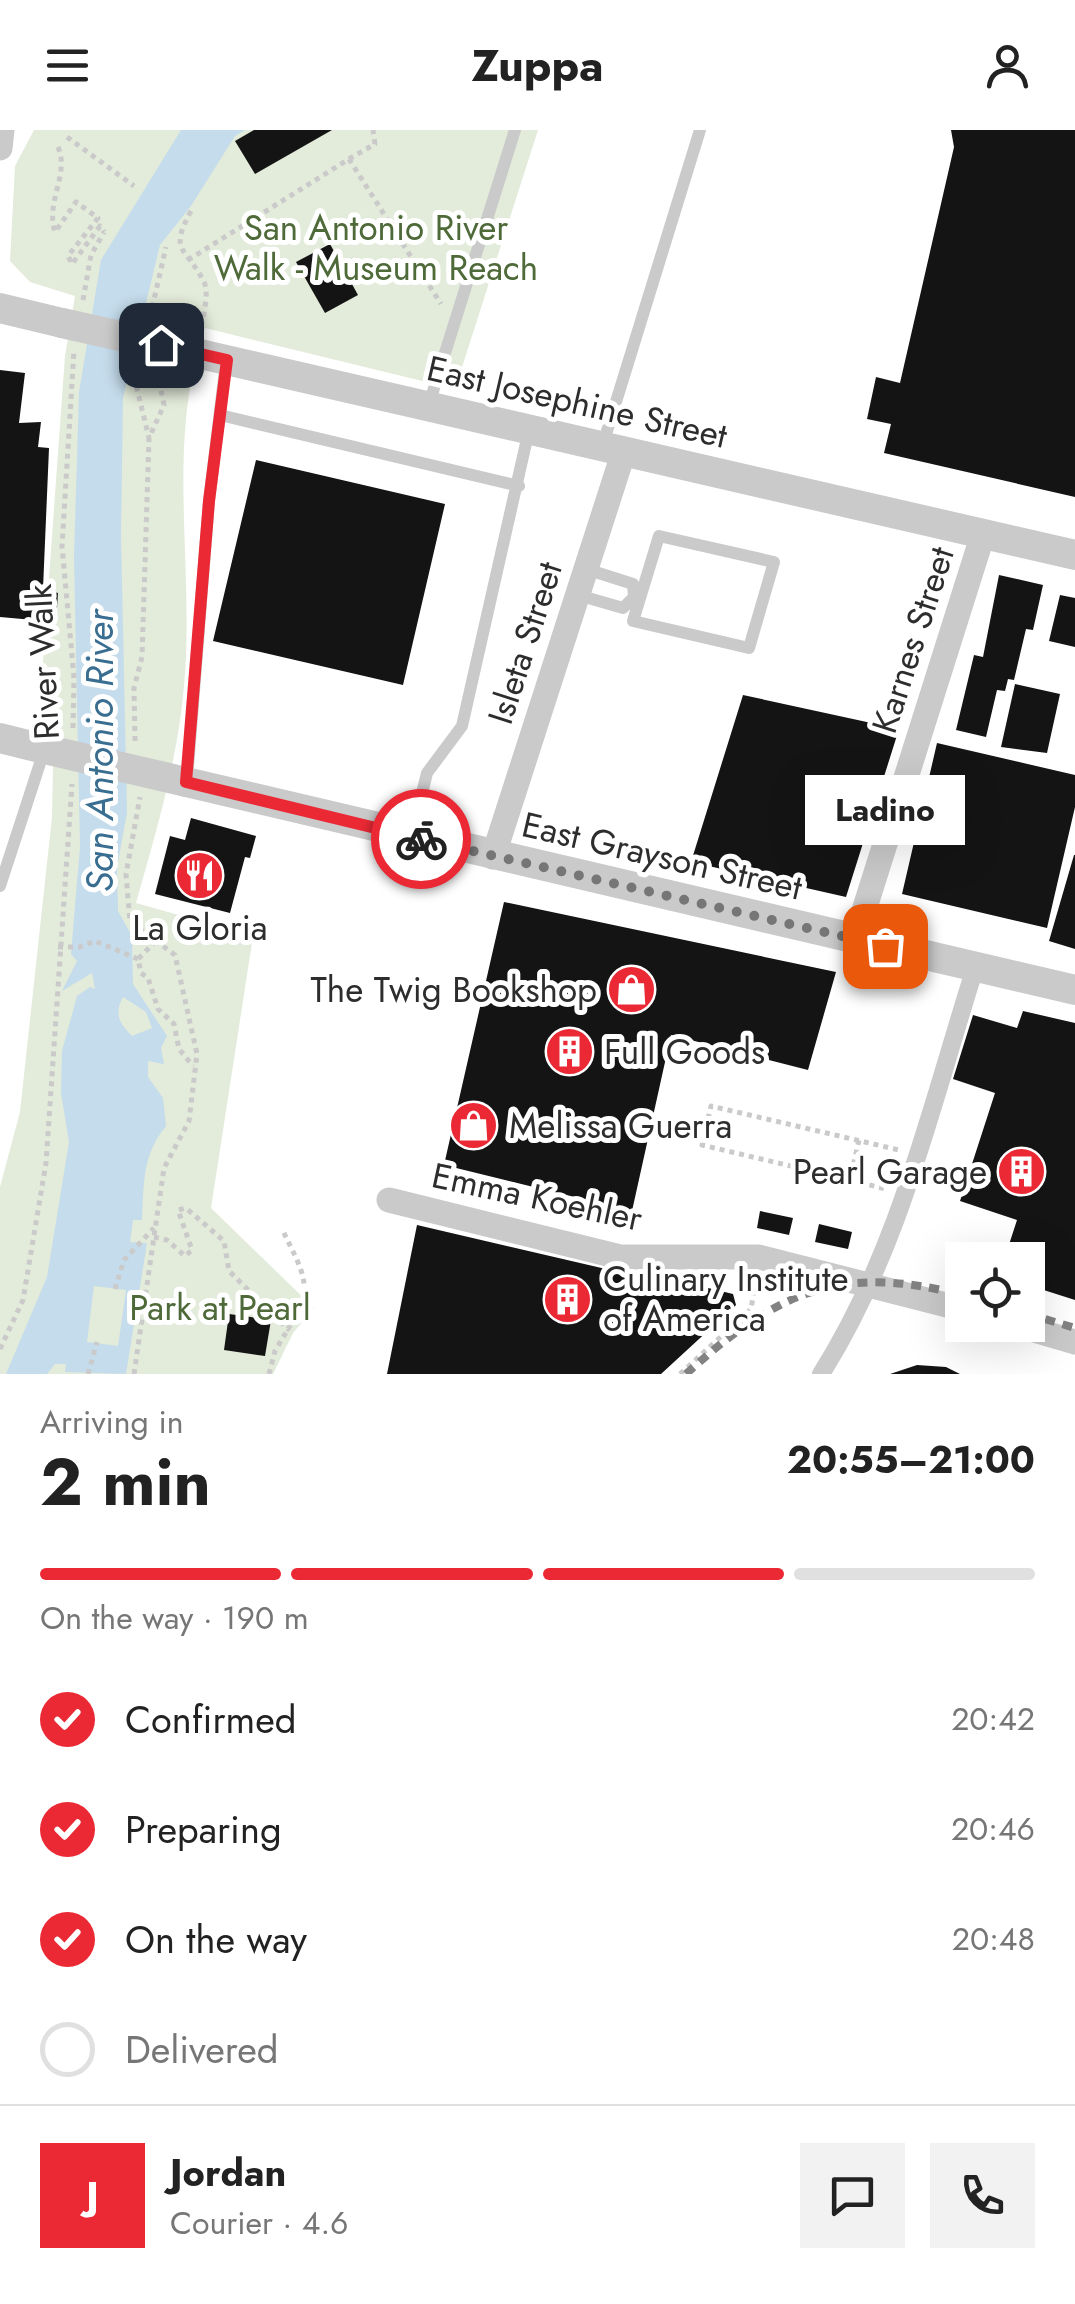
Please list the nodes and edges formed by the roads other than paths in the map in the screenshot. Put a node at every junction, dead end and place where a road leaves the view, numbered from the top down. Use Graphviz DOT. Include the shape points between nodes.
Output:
graph roads {
  1 [pos="514,130"];
  2 [pos="700,130"];
  3 [pos="0,308"];
  4 [pos="227,360"];
  5 [pos="428,407"];
  6 [pos="220,414"];
  7 [pos="529,430"];
  8 [pos="613,449"];
  9 [pos="519,486"];
  10 [pos="983,534"];
  11 [pos="1075,555"];
  12 [pos="586,569"];
  13 [pos="578,594"];
  14 [pos="637,598"];
  15 [pos="0,738"];
  16 [pos="44,748"];
  17 [pos="186,782"];
  18 [pos="411,837"];
  19 [pos="493,856"];
  20 [pos="0,886"];
  21 [pos="855,938"];
  22 [pos="974,968"];
  23 [pos="1075,990"];
  24 [pos="390,1200"];
  25 [pos="870,1284"];
  26 [pos="945,1304"];
  27 [pos="1045,1333"];
  28 [pos="1075,1342"];
  29 [pos="821,1374"];
  1 -- 5 [label="lane"];
  2 -- 8 [label="lane"];
  3 -- 4 [label="street, East Josephine Street, bridge"];
  4 -- 5 [label="street, East Josephine Street"];
  4 -- 6 [label="lane"];
  5 -- 7 [label="street, East Josephine Street"];
  6 -- 9 [label="lane"];
  6 -- 17 [label="lane"];
  7 -- 8 [label="street, East Josephine Street"];
  7 -- 9 [label="lane"];
  8 -- 10 [label="street, East Josephine Street"];
  8 -- 12 [label="street, Isleta Street"];
  9 -- 18 [label="lane" via="462,726 427,773"];
  10 -- 11 [label="street, East Josephine Street"];
  10 -- 21 [label="street, Karnes Street"];
  12 -- 13 [label="street, Isleta Street"];
  12 -- 14 [label="lane" via="633,584"];
  13 -- 14 [label="lane" via="622,608"];
  13 -- 19 [label="street, Isleta Street"];
  14 -- 14 [label="lane" via="660,536 774,562 749,648 633,621"];
  15 -- 16 [label="street, East Grayson Street"];
  16 -- 17 [label="street, East Grayson Street, bridge"];
  16 -- 20 [label="lane"];
  17 -- 18 [label="street, East Grayson Street"];
  18 -- 19 [label="street, East Grayson Street"];
  19 -- 21 [label="street, East Grayson Street"];
  21 -- 22 [label="street, East Grayson Street"];
  22 -- 23 [label="street, East Grayson Street"];
  22 -- 25 [label="street"];
  24 -- 25 [label="street, Emma Koehler" via="620,1257 759,1257"];
  25 -- 26 [label="street, Emma Koehler"];
  25 -- 29 [label="street"];
  27 -- 28 [label="street"];
}
